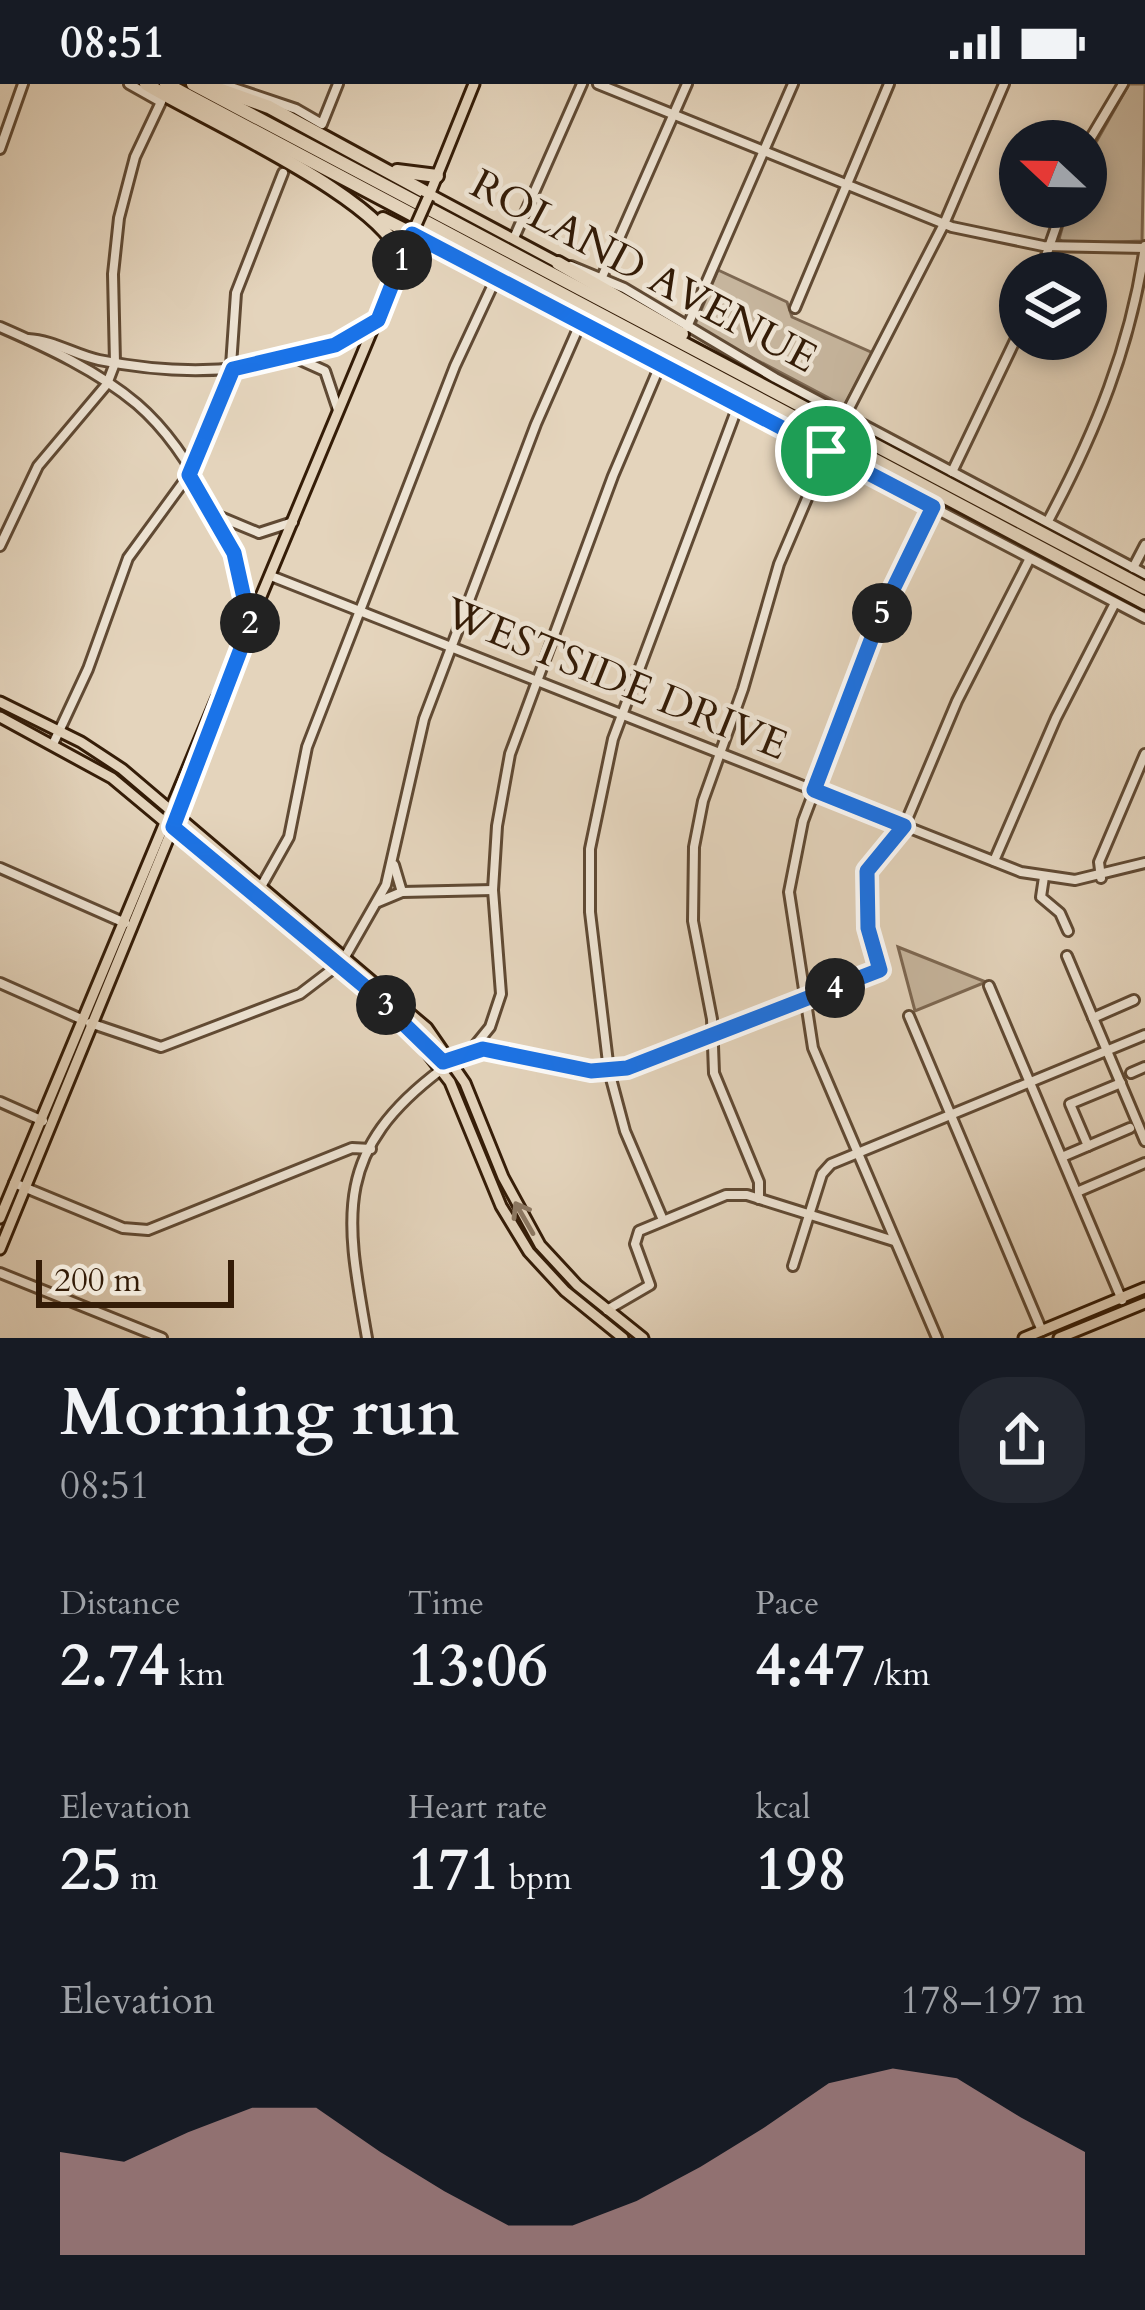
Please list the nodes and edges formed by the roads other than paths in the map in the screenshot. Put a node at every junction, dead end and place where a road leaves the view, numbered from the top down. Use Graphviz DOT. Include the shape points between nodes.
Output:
graph roads {
  1 [pos="23,84"];
  2 [pos="129,84"];
  3 [pos="146,84"];
  4 [pos="166,84"];
  5 [pos="193,84"];
  6 [pos="202,84"];
  7 [pos="220,84"];
  8 [pos="338,84"];
  9 [pos="474,84"];
  10 [pos="582,84"];
  11 [pos="598,84"];
  12 [pos="687,84"];
  13 [pos="793,84"];
  14 [pos="889,84"];
  15 [pos="1004,84"];
  16 [pos="1124,84"];
  17 [pos="674,115"];
  18 [pos="1102,120"];
  19 [pos="0,149"];
  20 [pos="764,152"];
  21 [pos="376,165"];
  22 [pos="283,173"];
  23 [pos="437,176"];
  24 [pos="848,186"];
  25 [pos="428,196"];
  26 [pos="459,210"];
  27 [pos="371,214"];
  28 [pos="944,224"];
  29 [pos="1056,228"];
  30 [pos="414,230"];
  31 [pos="514,238"];
  32 [pos="1049,247"];
  33 [pos="1145,247"];
  34 [pos="1047,252"];
  35 [pos="558,262"];
  36 [pos="400,264"];
  37 [pos="497,275"];
  38 [pos="602,277"];
  39 [pos="518,287"];
  40 [pos="795,308"];
  41 [pos="378,320"];
  42 [pos="580,323"];
  43 [pos="0,327"];
  44 [pos="687,327"];
  45 [pos="26,339"];
  46 [pos="674,354"];
  47 [pos="288,358"];
  48 [pos="1006,360"];
  49 [pos="115,363"];
  50 [pos="661,363"];
  51 [pos="725,364"];
  52 [pos="233,369"];
  53 [pos="107,384"];
  54 [pos="740,403"];
  55 [pos="338,415"];
  56 [pos="844,417"];
  57 [pos="828,449"];
  58 [pos="952,472"];
  59 [pos="189,475"];
  60 [pos="933,507"];
  61 [pos="214,513"];
  62 [pos="294,521"];
  63 [pos="1048,521"];
  64 [pos="1145,545"];
  65 [pos="0,546"];
  66 [pos="1029,560"];
  67 [pos="1133,568"];
  68 [pos="1145,574"];
  69 [pos="271,575"];
  70 [pos="1145,588"];
  71 [pos="1115,602"];
  72 [pos="1145,602"];
  73 [pos="364,611"];
  74 [pos="1145,619"];
  75 [pos="250,625"];
  76 [pos="453,646"];
  77 [pos="536,678"];
  78 [pos="221,692"];
  79 [pos="0,702"];
  80 [pos="622,712"];
  81 [pos="0,717"];
  82 [pos="62,731"];
  83 [pos="54,742"];
  84 [pos="719,752"];
  85 [pos="1145,754"];
  86 [pos="814,790"];
  87 [pos="165,813"];
  88 [pos="175,822"];
  89 [pos="904,826"];
  90 [pos="394,861"];
  91 [pos="994,862"];
  92 [pos="1145,863"];
  93 [pos="0,868"];
  94 [pos="1044,878"];
  95 [pos="1100,878"];
  96 [pos="262,885"];
  97 [pos="493,890"];
  98 [pos="402,892"];
  99 [pos="378,902"];
  100 [pos="127,924"];
  101 [pos="1068,931"];
  102 [pos="346,955"];
  103 [pos="1067,956"];
  104 [pos="338,965"];
  105 [pos="0,983"];
  106 [pos="989,986"];
  107 [pos="807,999"];
  108 [pos="1134,1000"];
  109 [pos="909,1016"];
  110 [pos="1093,1018"];
  111 [pos="86,1021"];
  112 [pos="1145,1035"];
  113 [pos="712,1037"];
  114 [pos="472,1049"];
  115 [pos="1107,1051"];
  116 [pos="453,1062"];
  117 [pos="439,1064"];
  118 [pos="1145,1067"];
  119 [pos="609,1071"];
  120 [pos="1131,1073"];
  121 [pos="461,1075"];
  122 [pos="1030,1082"];
  123 [pos="1121,1083"];
  124 [pos="0,1102"];
  125 [pos="951,1114"];
  126 [pos="45,1121"];
  127 [pos="1130,1128"];
  128 [pos="1144,1136"];
  129 [pos="1088,1146"];
  130 [pos="371,1149"];
  131 [pos="858,1154"];
  132 [pos="1062,1157"];
  133 [pos="1145,1163"];
  134 [pos="19,1185"];
  135 [pos="1077,1192"];
  136 [pos="759,1199"];
  137 [pos="809,1215"];
  138 [pos="0,1218"];
  139 [pos="663,1220"];
  140 [pos="895,1241"];
  141 [pos="0,1249"];
  142 [pos="554,1262"];
  143 [pos="794,1267"];
  144 [pos="544,1270"];
  145 [pos="0,1273"];
  146 [pos="1145,1288"];
  147 [pos="1121,1298"];
  148 [pos="1145,1303"];
  149 [pos="604,1307"];
  150 [pos="1126,1311"];
  151 [pos="593,1316"];
  152 [pos="1043,1334"];
  153 [pos="162,1338"];
  154 [pos="367,1338"];
  155 [pos="623,1338"];
  156 [pos="643,1338"];
  157 [pos="937,1338"];
  158 [pos="1024,1338"];
  159 [pos="1059,1338"];
  1 -- 19 [label="street"];
  2 -- 49 [label="street" via="161,102 118,218"];
  3 -- 27 [label="highway"];
  4 -- 46 [label="highway"];
  5 -- 51 [label="highway"];
  6 -- 21 [label="highway" via="269,107"];
  7 -- 8 [label="street" via="322,124"];
  9 -- 23 [label="main road"];
  10 -- 31 [label="street"];
  11 -- 17 [label="street"];
  12 -- 17 [label="street"];
  13 -- 20 [label="street"];
  14 -- 24 [label="street"];
  15 -- 28 [label="street"];
  16 -- 18 [label="street"];
  17 -- 20 [label="street"];
  17 -- 38 [label="street"];
  20 -- 24 [label="street"];
  20 -- 44 [label="street"];
  21 -- 23 [label="highway"];
  21 -- 25 [label="highway"];
  22 -- 52 [label="street" via="236,293"];
  23 -- 25 [label="main road"];
  23 -- 26 [label="main road"];
  24 -- 28 [label="street"];
  24 -- 40 [label="street"];
  25 -- 26 [label="main road, ROLAND AVENUE"];
  25 -- 30 [label="main road, bridge"];
  26 -- 31 [label="main road, ROLAND AVENUE"];
  27 -- 30 [label="highway"];
  27 -- 36 [label="highway" via="398,243"];
  28 -- 32 [label="street"];
  28 -- 56 [label="street"];
  29 -- 32 [label="street"];
  30 -- 36 [label="main road"];
  30 -- 37 [label="main road"];
  31 -- 35 [label="main road, ROLAND AVENUE"];
  32 -- 33 [label="street"];
  32 -- 34 [label="street"];
  33 -- 63 [label="street" via="1110,392"];
  35 -- 38 [label="street, ROLAND AVENUE"];
  35 -- 51 [label="highway"];
  36 -- 41 [label="main road"];
  37 -- 39 [label="main road"];
  37 -- 73 [label="street"];
  38 -- 44 [label="street, ROLAND AVENUE"];
  39 -- 42 [label="street"];
  39 -- 46 [label="highway"];
  41 -- 47 [label="street" via="335,345"];
  41 -- 55 [label="main road"];
  42 -- 50 [label="street"];
  42 -- 76 [label="street"];
  43 -- 45 [label="street"];
  44 -- 56 [label="street, ROLAND AVENUE"];
  45 -- 49 [label="street"];
  45 -- 53 [label="street"];
  46 -- 72 [label="highway"];
  47 -- 52 [label="street"];
  47 -- 55 [label="street" via="326,371"];
  48 -- 58 [label="street"];
  49 -- 52 [label="street" via="186,374"];
  49 -- 53 [label="street"];
  50 -- 54 [label="street"];
  50 -- 77 [label="street"];
  51 -- 70 [label="highway"];
  52 -- 59 [label="street"];
  53 -- 59 [label="street" via="148,414"];
  53 -- 65 [label="street" via="38,466"];
  54 -- 57 [label="street"];
  54 -- 80 [label="street"];
  55 -- 62 [label="main road"];
  56 -- 57 [label="street, bridge"];
  56 -- 58 [label="street, ROLAND AVENUE"];
  57 -- 60 [label="street"];
  57 -- 84 [label="street" via="789,533"];
  58 -- 63 [label="street, ROLAND AVENUE"];
  59 -- 61 [label="street"];
  59 -- 82 [label="street" via="128,558"];
  60 -- 66 [label="street"];
  60 -- 86 [label="street" via="890,592"];
  61 -- 62 [label="street" via="259,533"];
  61 -- 75 [label="street" via="239,568"];
  62 -- 69 [label="main road"];
  63 -- 67 [label="street, ROLAND AVENUE"];
  64 -- 67 [label="street"];
  66 -- 71 [label="street"];
  66 -- 89 [label="street"];
  67 -- 68 [label="street, ROLAND AVENUE"];
  69 -- 73 [label="street, WESTSIDE DRIVE"];
  69 -- 75 [label="main road"];
  71 -- 74 [label="street"];
  71 -- 91 [label="street"];
  73 -- 76 [label="street, WESTSIDE DRIVE"];
  73 -- 96 [label="street" via="307,746 289,837"];
  75 -- 78 [label="main road"];
  76 -- 77 [label="street, WESTSIDE DRIVE"];
  76 -- 90 [label="street" via="417,741"];
  77 -- 80 [label="street, WESTSIDE DRIVE"];
  77 -- 97 [label="street" via="504,783"];
  78 -- 87 [label="main road"];
  78 -- 88 [label="main road"];
  79 -- 82 [label="main road"];
  80 -- 84 [label="street, WESTSIDE DRIVE"];
  80 -- 119 [label="street" via="589,868"];
  81 -- 83 [label="main road"];
  82 -- 83 [label="street"];
  82 -- 87 [label="main road" via="105,756"];
  83 -- 87 [label="main road"];
  84 -- 86 [label="street, WESTSIDE DRIVE"];
  84 -- 113 [label="street" via="698,823 691,894"];
  85 -- 95 [label="street" via="1099,862"];
  86 -- 89 [label="street, WESTSIDE DRIVE"];
  86 -- 107 [label="street" via="789,892"];
  87 -- 88 [label="main road"];
  87 -- 100 [label="main road"];
  88 -- 96 [label="main road"];
  88 -- 100 [label="main road"];
  88 -- 104 [label="main road"];
  89 -- 91 [label="street, WESTSIDE DRIVE"];
  89 -- 107 [label="street" via="867,871 868,928 880,970"];
  90 -- 98 [label="street"];
  90 -- 99 [label="street"];
  91 -- 94 [label="street, WESTSIDE DRIVE"];
  92 -- 95 [label="street, WESTSIDE DRIVE"];
  93 -- 100 [label="street"];
  94 -- 95 [label="street, WESTSIDE DRIVE"];
  94 -- 101 [label="street" via="1041,897"];
  96 -- 102 [label="main road"];
  97 -- 98 [label="street"];
  97 -- 114 [label="street" via="500,1002"];
  98 -- 99 [label="street"];
  99 -- 102 [label="street"];
  100 -- 111 [label="main road"];
  102 -- 104 [label="main road"];
  102 -- 116 [label="main road" via="411,1011"];
  103 -- 110 [label="street"];
  104 -- 111 [label="street" via="300,994 161,1047"];
  104 -- 117 [label="main road"];
  105 -- 111 [label="street"];
  106 -- 122 [label="street"];
  107 -- 113 [label="street"];
  107 -- 131 [label="street" via="813,1048"];
  108 -- 110 [label="street"];
  109 -- 125 [label="street"];
  110 -- 115 [label="street"];
  111 -- 126 [label="main road"];
  112 -- 115 [label="street"];
  113 -- 119 [label="street"];
  113 -- 136 [label="street" via="714,1073"];
  114 -- 116 [label="street"];
  114 -- 119 [label="street"];
  115 -- 122 [label="street"];
  115 -- 123 [label="street"];
  116 -- 117 [label="main road"];
  116 -- 121 [label="main road"];
  117 -- 121 [label="main road"];
  117 -- 130 [label="street"];
  117 -- 144 [label="main road" via="501,1206"];
  118 -- 120 [label="street"];
  119 -- 139 [label="street"];
  142 -- 121 [label="main road, one-way" via="515,1203"];
  122 -- 125 [label="street"];
  122 -- 132 [label="street"];
  123 -- 128 [label="street"];
  123 -- 129 [label="street" via="1070,1104"];
  124 -- 126 [label="street"];
  125 -- 131 [label="street"];
  125 -- 152 [label="street"];
  126 -- 134 [label="main road"];
  127 -- 129 [label="street"];
  129 -- 132 [label="street"];
  130 -- 134 [label="street" via="352,1148 148,1230 123,1228"];
  130 -- 154 [label="street" via="348,1217"];
  131 -- 137 [label="street" via="826,1168"];
  131 -- 140 [label="street"];
  132 -- 135 [label="street"];
  133 -- 135 [label="street"];
  134 -- 138 [label="main road"];
  134 -- 141 [label="main road"];
  135 -- 147 [label="street"];
  136 -- 137 [label="street"];
  136 -- 139 [label="street" via="726,1195"];
  137 -- 140 [label="street"];
  137 -- 143 [label="street"];
  139 -- 149 [label="street" via="635,1239 650,1285"];
  140 -- 157 [label="street"];
  142 -- 144 [label="main road"];
  142 -- 149 [label="main road"];
  144 -- 151 [label="main road"];
  145 -- 153 [label="street"];
  146 -- 147 [label="main road"];
  147 -- 150 [label="street"];
  147 -- 152 [label="main road"];
  148 -- 150 [label="main road"];
  149 -- 151 [label="main road"];
  149 -- 156 [label="main road"];
  150 -- 159 [label="main road"];
  151 -- 155 [label="main road"];
  152 -- 158 [label="main road"];
}
